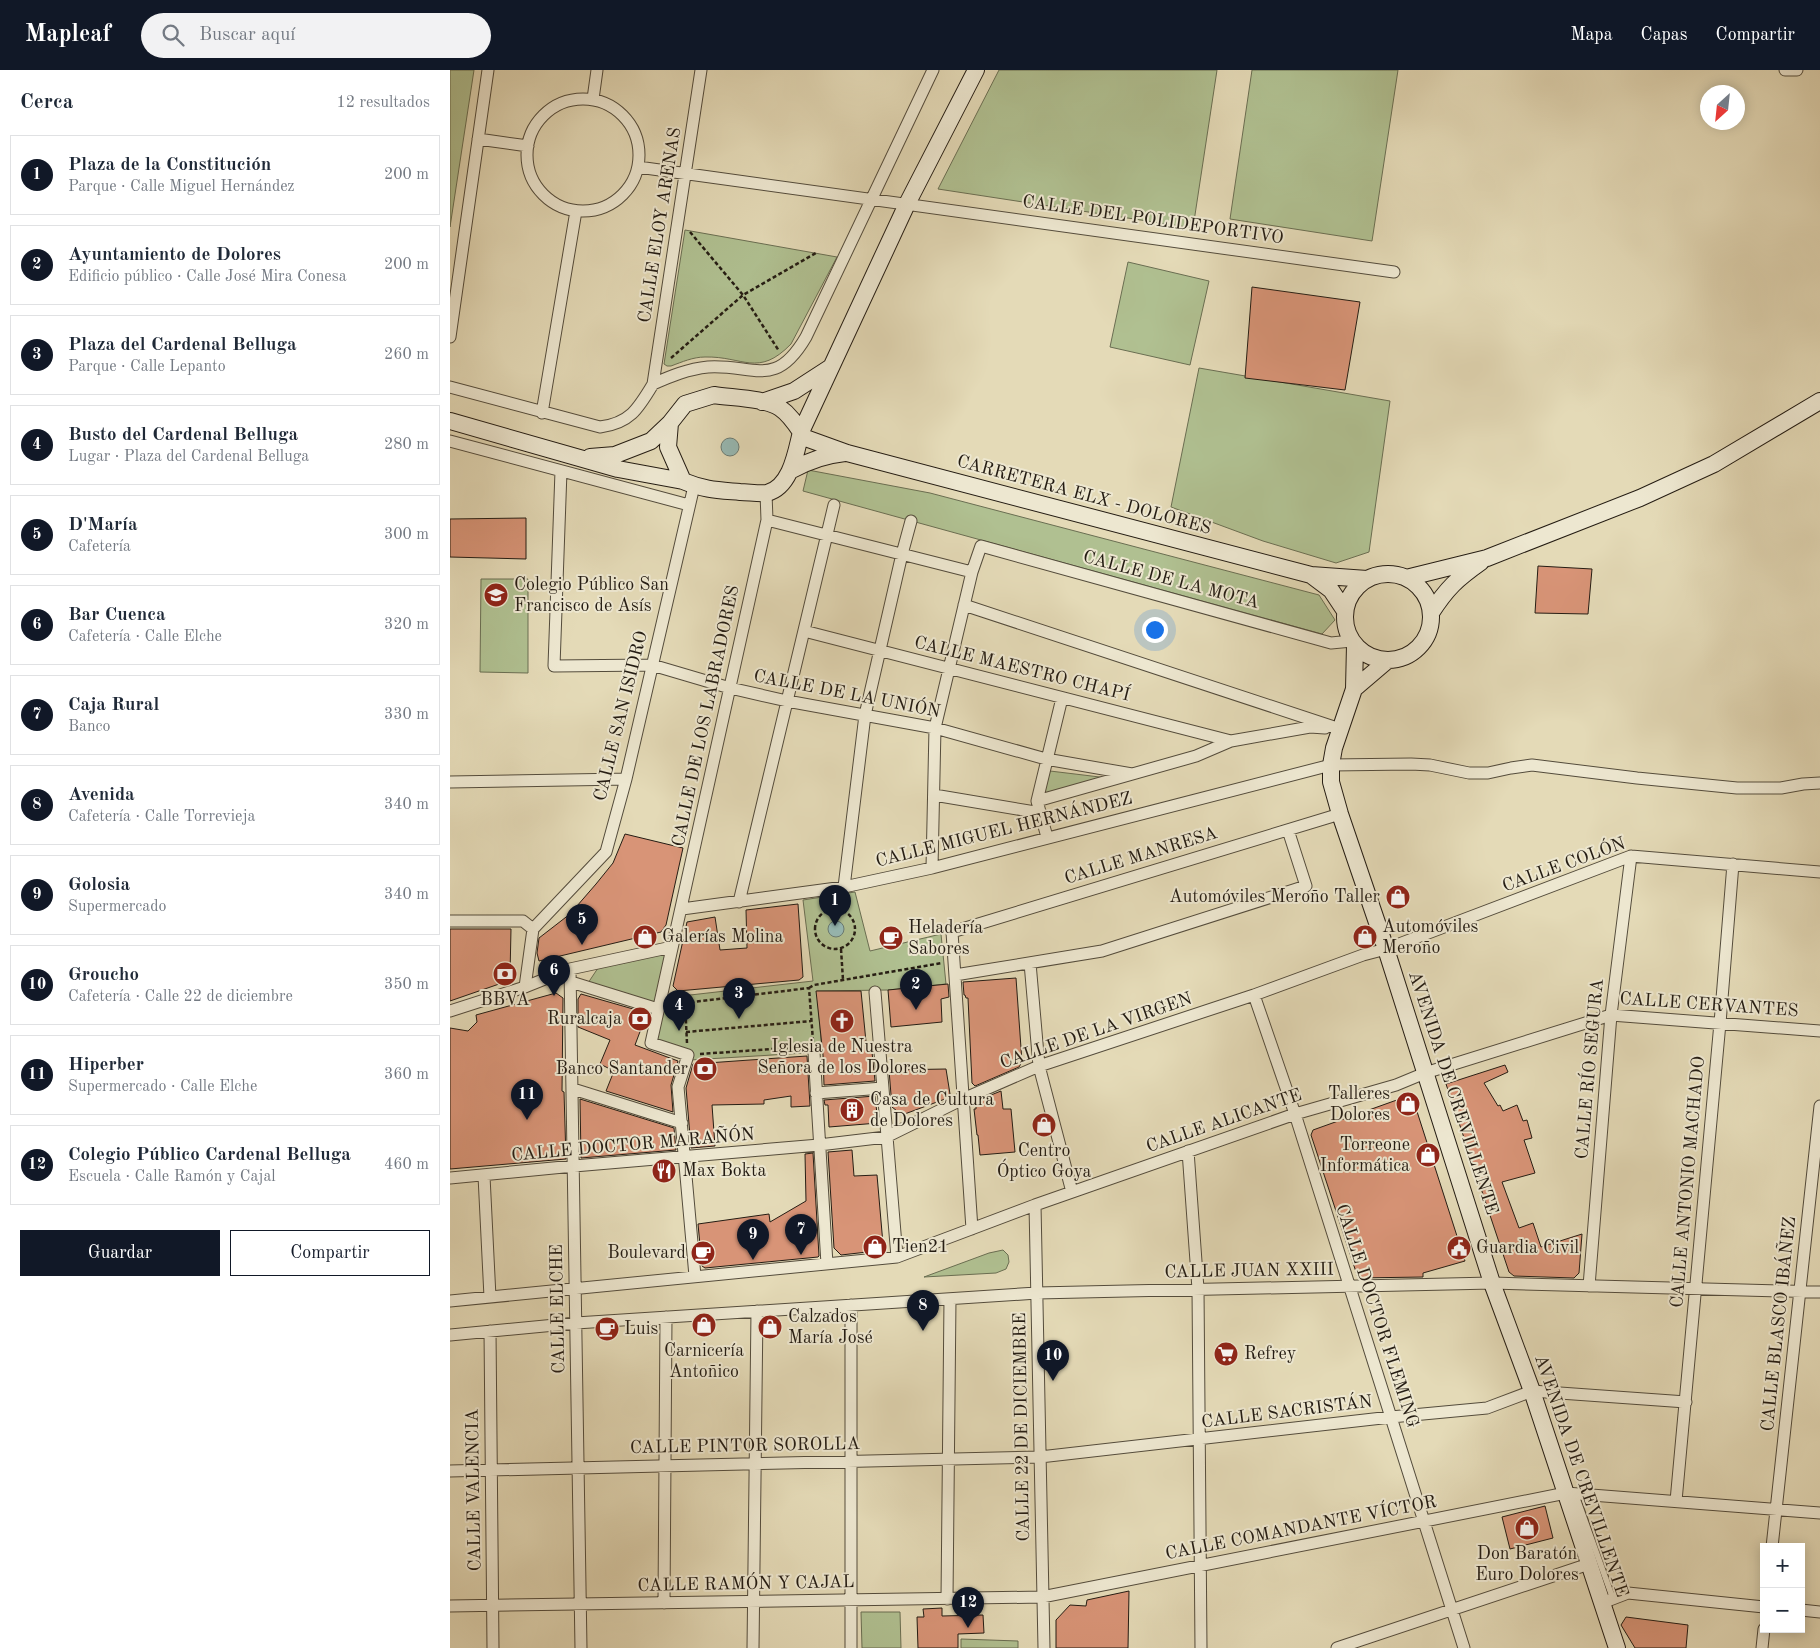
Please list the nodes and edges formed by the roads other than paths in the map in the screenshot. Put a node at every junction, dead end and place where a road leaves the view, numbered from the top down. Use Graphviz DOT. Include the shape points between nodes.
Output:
graph roads {
  1 [pos="488,70"];
  2 [pos="598,70"];
  3 [pos="701,70"];
  4 [pos="933,70"];
  5 [pos="976,70"];
  6 [pos="1785,70"];
  7 [pos="1796,70"];
  8 [pos="593,100"];
  9 [pos="478,139"];
  10 [pos="528,146"];
  11 [pos="638,167"];
  12 [pos="685,174"];
  13 [pos="872,200"];
  14 [pos="907,204"];
  15 [pos="576,211"];
  16 [pos="1394,272"];
  17 [pos="450,338"];
  18 [pos="831,367"];
  19 [pos="653,384"];
  20 [pos="450,387"];
  21 [pos="762,402"];
  22 [pos="1820,402"];
  23 [pos="542,412"];
  24 [pos="450,421"];
  25 [pos="670,423"];
  26 [pos="801,434"];
  27 [pos="450,441"];
  28 [pos="847,453"];
  29 [pos="583,458"];
  30 [pos="792,470"];
  31 [pos="561,471"];
  32 [pos="688,483"];
  33 [pos="766,493"];
  34 [pos="690,505"];
  35 [pos="834,506"];
  36 [pos="767,520"];
  37 [pos="911,521"];
  38 [pos="827,535"];
  39 [pos="902,554"];
  40 [pos="1487,558"];
  41 [pos="972,572"];
  42 [pos="1311,575"];
  43 [pos="1406,578"];
  44 [pos="1368,579"];
  45 [pos="964,605"];
  46 [pos="1345,611"];
  47 [pos="1431,613"];
  48 [pos="804,631"];
  49 [pos="1354,643"];
  50 [pos="880,651"];
  51 [pos="1388,660"];
  52 [pos="652,665"];
  53 [pos="949,669"];
  54 [pos="730,688"];
  55 [pos="1354,689"];
  56 [pos="1062,698"];
  57 [pos="787,701"];
  58 [pos="865,715"];
  59 [pos="935,728"];
  60 [pos="1340,729"];
  61 [pos="1231,741"];
  62 [pos="1046,759"];
  63 [pos="1331,765"];
  64 [pos="1132,774"];
  65 [pos="626,779"];
  66 [pos="450,782"];
  67 [pos="1820,783"];
  68 [pos="934,795"];
  69 [pos="1037,801"];
  70 [pos="1041,813"];
  71 [pos="1340,814"];
  72 [pos="1288,830"];
  73 [pos="1047,837"];
  74 [pos="1631,856"];
  75 [pos="1733,864"];
  76 [pos="932,868"];
  77 [pos="1820,872"];
  78 [pos="844,887"];
  79 [pos="739,902"];
  80 [pos="682,909"];
  81 [pos="450,921"];
  82 [pos="533,929"];
  83 [pos="672,947"];
  84 [pos="1386,949"];
  85 [pos="1030,963"];
  86 [pos="570,969"];
  87 [pos="955,975"];
  88 [pos="571,982"];
  89 [pos="525,986"];
  90 [pos="875,992"];
  91 [pos="1254,995"];
  92 [pos="658,1009"];
  93 [pos="450,1011"];
  94 [pos="1611,1015"];
  95 [pos="1720,1023"];
  96 [pos="1820,1031"];
  97 [pos="814,1049"];
  98 [pos="1038,1066"];
  99 [pos="1425,1073"];
  100 [pos="883,1088"];
  101 [pos="573,1089"];
  102 [pos="816,1093"];
  103 [pos="963,1099"];
  104 [pos="1820,1106"];
  105 [pos="1295,1114"];
  106 [pos="682,1123"];
  107 [pos="886,1137"];
  108 [pos="820,1145"];
  109 [pos="1188,1151"];
  110 [pos="684,1158"];
  111 [pos="574,1166"];
  112 [pos="484,1176"];
  113 [pos="450,1178"];
  114 [pos="1072,1192"];
  115 [pos="1035,1205"];
  116 [pos="972,1228"];
  117 [pos="897,1257"];
  118 [pos="827,1264"];
  119 [pos="694,1276"];
  120 [pos="1492,1283"];
  121 [pos="1349,1286"];
  122 [pos="1590,1286"];
  123 [pos="575,1288"];
  124 [pos="1696,1289"];
  125 [pos="1198,1290"];
  126 [pos="1800,1292"];
  127 [pos="1820,1292"];
  128 [pos="1037,1293"];
  129 [pos="490,1297"];
  130 [pos="950,1299"];
  131 [pos="450,1301"];
  132 [pos="851,1305"];
  133 [pos="757,1311"];
  134 [pos="666,1317"];
  135 [pos="576,1324"];
  136 [pos="490,1331"];
  137 [pos="450,1335"];
  138 [pos="1532,1391"];
  139 [pos="1686,1402"];
  140 [pos="1391,1417"];
  141 [pos="1199,1440"];
  142 [pos="1040,1458"];
  143 [pos="948,1459"];
  144 [pos="851,1462"];
  145 [pos="755,1463"];
  146 [pos="665,1465"];
  147 [pos="578,1467"];
  148 [pos="491,1470"];
  149 [pos="450,1471"];
  150 [pos="1571,1493"];
  151 [pos="1676,1502"];
  152 [pos="1776,1510"];
  153 [pos="1820,1513"];
  154 [pos="1423,1521"];
  155 [pos="1772,1543"];
  156 [pos="1589,1564"];
  157 [pos="1200,1566"];
  158 [pos="1042,1597"];
  159 [pos="947,1599"];
  160 [pos="851,1600"];
  161 [pos="1607,1601"];
  162 [pos="754,1602"];
  163 [pos="664,1603"];
  164 [pos="580,1604"];
  165 [pos="450,1606"];
  166 [pos="492,1606"];
  167 [pos="1760,1607"];
  168 [pos="1451,1610"];
  169 [pos="1805,1610"];
  170 [pos="1820,1612"];
  171 [pos="1764,1633"];
  172 [pos="493,1648"];
  173 [pos="581,1648"];
  174 [pos="753,1648"];
  175 [pos="851,1648"];
  176 [pos="1044,1648"];
  177 [pos="1201,1648"];
  178 [pos="1336,1648"];
  179 [pos="1464,1648"];
  180 [pos="1617,1648"];
  181 [pos="1762,1648"];
  1 -- 9 [label="street"];
  2 -- 8 [label="street"];
  3 -- 12 [label="street, CALLE ELOY ARENAS"];
  4 -- 13 [label="street"];
  5 -- 14 [label="main road"];
  6 -- 7 [label="street"];
  8 -- 10 [label="street" via="576,99 560,103 546,112 535,125"];
  8 -- 11 [label="street" via="609,105 623,115 633,129 638,145"];
  9 -- 10 [label="street"];
  9 -- 17 [label="street"];
  10 -- 15 [label="street" via="529,172 536,186 547,198"];
  11 -- 12 [label="street, CALLE DEL POLIDEPORTIVO"];
  11 -- 15 [label="street" via="625,193 611,204 594,210"];
  12 -- 13 [label="street, CALLE DEL POLIDEPORTIVO"];
  12 -- 19 [label="street, CALLE ELOY ARENAS"];
  13 -- 14 [label="street, CALLE DEL POLIDEPORTIVO"];
  13 -- 19 [label="street" via="806,337 790,360 779,367 752,372 710,367 692,369"];
  14 -- 16 [label="street, CALLE DEL POLIDEPORTIVO"];
  14 -- 18 [label="main road"];
  15 -- 23 [label="street"];
  18 -- 21 [label="main road" via="794,391"];
  18 -- 26 [label="main road"];
  19 -- 23 [label="street" via="635,412 614,425 600,426"];
  20 -- 23 [label="street"];
  21 -- 25 [label="main road" via="714,395 685,404"];
  21 -- 26 [label="main road" via="779,407"];
  22 -- 40 [label="main road" via="1714,464 1640,498"];
  24 -- 29 [label="main road"];
  25 -- 29 [label="main road" via="651,441 615,455"];
  25 -- 32 [label="main road" via="668,447"];
  26 -- 28 [label="main road, CARRETERA ELX - DOLORES"];
  26 -- 30 [label="main road"];
  27 -- 31 [label="street"];
  28 -- 30 [label="main road" via="811,460"];
  28 -- 42 [label="main road, CARRETERA ELX - DOLORES"];
  29 -- 32 [label="main road" via="618,470"];
  30 -- 33 [label="main road" via="778,487"];
  31 -- 34 [label="street"];
  31 -- 52 [label="street, CALLE DE LA UNIÓN" via="554,666"];
  32 -- 33 [label="main road" via="702,489"];
  32 -- 34 [label="street, CALLE SAN ISIDRO"];
  33 -- 36 [label="street, CALLE DE LOS LABRADORES"];
  34 -- 52 [label="street, CALLE SAN ISIDRO"];
  35 -- 38 [label="street"];
  36 -- 38 [label="street"];
  36 -- 54 [label="street, CALLE DE LOS LABRADORES"];
  37 -- 39 [label="street"];
  38 -- 39 [label="street"];
  38 -- 48 [label="street"];
  39 -- 41 [label="street"];
  39 -- 50 [label="street"];
  40 -- 43 [label="main road"];
  40 -- 47 [label="main road" via="1443,593"];
  41 -- 45 [label="street"];
  41 -- 49 [label="street, CALLE DE LA MOTA" via="981,546 1331,643"];
  42 -- 44 [label="main road, CARRETERA ELX - DOLORES"];
  42 -- 46 [label="main road, CARRETERA ELX - DOLORES" via="1330,590"];
  43 -- 44 [label="main road" via="1386,574"];
  43 -- 47 [label="main road" via="1418,586"];
  44 -- 46 [label="main road" via="1352,592"];
  45 -- 53 [label="street"];
  45 -- 60 [label="street"];
  46 -- 49 [label="main road" via="1346,626"];
  47 -- 51 [label="main road" via="1430,625 1420,646 1410,654"];
  48 -- 50 [label="street, CALLE MAESTRO CHAPÍ"];
  48 -- 57 [label="street"];
  49 -- 51 [label="main road" via="1370,656"];
  49 -- 55 [label="main road, AVENIDA DE CREVILLENTE"];
  50 -- 53 [label="street, CALLE MAESTRO CHAPÍ"];
  50 -- 58 [label="street"];
  51 -- 55 [label="main road"];
  52 -- 54 [label="street, CALLE DE LA UNIÓN"];
  52 -- 65 [label="street, CALLE SAN ISIDRO"];
  53 -- 56 [label="street, CALLE MAESTRO CHAPÍ"];
  53 -- 59 [label="street"];
  54 -- 57 [label="street, CALLE DE LA UNIÓN"];
  54 -- 80 [label="street, CALLE DE LOS LABRADORES"];
  55 -- 60 [label="main road, AVENIDA DE CREVILLENTE"];
  56 -- 61 [label="street, CALLE MAESTRO CHAPÍ"];
  56 -- 62 [label="street"];
  57 -- 58 [label="street, CALLE DE LA UNIÓN"];
  57 -- 79 [label="street"];
  58 -- 59 [label="street, CALLE DE LA UNIÓN"];
  58 -- 78 [label="street"];
  59 -- 62 [label="street, CALLE DE LA UNIÓN"];
  59 -- 68 [label="street"];
  60 -- 61 [label="street" via="1310,727"];
  60 -- 63 [label="main road, AVENIDA DE CREVILLENTE"];
  61 -- 64 [label="street" via="1196,756"];
  62 -- 64 [label="street, CALLE DE LA UNIÓN"];
  62 -- 69 [label="street"];
  63 -- 67 [label="street, CALLE MIGUEL HERNÁNDEZ" via="1411,764 1469,773 1532,765 1737,788 1780,788"];
  63 -- 71 [label="main road, AVENIDA DE CREVILLENTE" via="1331,782"];
  63 -- 73 [label="street, CALLE MIGUEL HERNÁNDEZ"];
  64 -- 69 [label="street"];
  65 -- 66 [label="street"];
  65 -- 82 [label="street, CALLE SAN ISIDRO" via="606,852"];
  68 -- 70 [label="street"];
  68 -- 76 [label="street"];
  69 -- 70 [label="street"];
  70 -- 73 [label="street"];
  71 -- 72 [label="street, CALLE MANRESA"];
  71 -- 84 [label="main road, AVENIDA DE CREVILLENTE"];
  72 -- 85 [label="street" via="1306,886 1102,951"];
  72 -- 87 [label="street, CALLE MANRESA" via="952,932"];
  73 -- 76 [label="street, CALLE MIGUEL HERNÁNDEZ"];
  74 -- 75 [label="street, CALLE COLÓN"];
  74 -- 84 [label="street, CALLE COLÓN"];
  74 -- 94 [label="street, CALLE RÍO SEGURA"];
  75 -- 77 [label="street, CALLE COLÓN"];
  75 -- 95 [label="street, CALLE ANTONIO MACHADO"];
  76 -- 78 [label="street, CALLE MIGUEL HERNÁNDEZ"];
  78 -- 79 [label="street, CALLE MIGUEL HERNÁNDEZ"];
  79 -- 80 [label="street, CALLE MIGUEL HERNÁNDEZ"];
  80 -- 83 [label="street, CALLE DE LOS LABRADORES"];
  81 -- 82 [label="street" via="524,921"];
  82 -- 89 [label="street"];
  83 -- 86 [label="street"];
  83 -- 92 [label="street, CALLE DE LOS LABRADORES"];
  84 -- 91 [label="street, CALLE DE LA VIRGEN"];
  84 -- 99 [label="main road, AVENIDA DE CREVILLENTE"];
  85 -- 87 [label="street"];
  85 -- 98 [label="street"];
  86 -- 88 [label="street, CALLE ELCHE"];
  86 -- 89 [label="street"];
  87 -- 103 [label="street"];
  88 -- 92 [label="street"];
  88 -- 101 [label="street, CALLE ELCHE"];
  89 -- 93 [label="street"];
  90 -- 100 [label="street"];
  91 -- 98 [label="street, CALLE DE LA VIRGEN"];
  91 -- 105 [label="street, CALLE DOCTOR FLEMING"];
  92 -- 106 [label="street, CALLE DE LOS LABRADORES" via="651,1043 688,1055 678,1088"];
  94 -- 95 [label="street, CALLE CERVANTES"];
  94 -- 99 [label="street, CALLE CERVANTES"];
  94 -- 122 [label="street, CALLE RÍO SEGURA"];
  95 -- 96 [label="street, CALLE CERVANTES"];
  95 -- 124 [label="street, CALLE ANTONIO MACHADO"];
  97 -- 102 [label="street"];
  98 -- 103 [label="street, CALLE DE LA VIRGEN"];
  98 -- 114 [label="street"];
  99 -- 105 [label="street, CALLE ALICANTE" via="1396,1085"];
  99 -- 120 [label="main road, AVENIDA DE CREVILLENTE"];
  100 -- 102 [label="street"];
  100 -- 107 [label="street"];
  101 -- 106 [label="street"];
  101 -- 111 [label="street, CALLE ELCHE"];
  102 -- 108 [label="street"];
  103 -- 107 [label="street, CALLE DE LA VIRGEN"];
  103 -- 116 [label="street"];
  104 -- 126 [label="street, CALLE BLASCO IBÁÑEZ"];
  105 -- 109 [label="street, CALLE ALICANTE"];
  105 -- 121 [label="street, CALLE DOCTOR FLEMING"];
  106 -- 110 [label="street"];
  107 -- 108 [label="street, CALLE DE LA VIRGEN"];
  107 -- 117 [label="street"];
  108 -- 110 [label="street, CALLE DOCTOR MARAÑÓN"];
  108 -- 118 [label="street"];
  109 -- 114 [label="street, CALLE ALICANTE"];
  109 -- 125 [label="street"];
  110 -- 111 [label="street, CALLE DOCTOR MARAÑÓN"];
  110 -- 119 [label="street"];
  111 -- 112 [label="street, CALLE DOCTOR MARAÑÓN"];
  111 -- 123 [label="street, CALLE ELCHE"];
  112 -- 113 [label="street, CALLE DOCTOR MARAÑÓN"];
  112 -- 129 [label="street"];
  114 -- 115 [label="street, CALLE ALICANTE"];
  115 -- 116 [label="street, CALLE ALICANTE"];
  115 -- 128 [label="street, CALLE 22 DE DICIEMBRE"];
  116 -- 117 [label="street, CALLE ALICANTE"];
  117 -- 118 [label="street, CALLE ALICANTE"];
  118 -- 119 [label="street, CALLE ALICANTE"];
  119 -- 123 [label="street, CALLE ALICANTE"];
  120 -- 121 [label="street, CALLE JUAN XXIII"];
  120 -- 122 [label="street, CALLE JUAN XXIII"];
  120 -- 138 [label="main road, AVENIDA DE CREVILLENTE"];
  121 -- 125 [label="street, CALLE JUAN XXIII"];
  121 -- 140 [label="street, CALLE DOCTOR FLEMING"];
  122 -- 124 [label="street, CALLE JUAN XXIII"];
  123 -- 129 [label="street, CALLE ALICANTE"];
  123 -- 135 [label="street, CALLE ELCHE"];
  124 -- 126 [label="street, CALLE JUAN XXIII"];
  124 -- 139 [label="street, CALLE ANTONIO MACHADO"];
  125 -- 128 [label="street, CALLE JUAN XXIII"];
  125 -- 141 [label="street"];
  126 -- 127 [label="street, CALLE JUAN XXIII"];
  126 -- 152 [label="street, CALLE BLASCO IBÁÑEZ"];
  128 -- 130 [label="street, CALLE JUAN XXIII"];
  128 -- 142 [label="street, CALLE 22 DE DICIEMBRE"];
  129 -- 131 [label="street, CALLE ALICANTE"];
  130 -- 132 [label="street, CALLE JUAN XXIII"];
  130 -- 143 [label="street"];
  132 -- 133 [label="street, CALLE JUAN XXIII"];
  132 -- 144 [label="street"];
  133 -- 134 [label="street, CALLE JUAN XXIII"];
  133 -- 145 [label="street"];
  134 -- 135 [label="street, CALLE JUAN XXIII"];
  134 -- 146 [label="street"];
  135 -- 136 [label="street, CALLE JUAN XXIII"];
  135 -- 147 [label="street, CALLE ELCHE"];
  136 -- 137 [label="street, CALLE JUAN XXIII"];
  136 -- 148 [label="street, CALLE VALENCIA"];
  138 -- 139 [label="street, CALLE SACRISTÁN"];
  138 -- 140 [label="street, CALLE SACRISTÁN" via="1488,1408"];
  138 -- 150 [label="main road, AVENIDA DE CREVILLENTE"];
  139 -- 151 [label="street, CALLE ANTONIO MACHADO"];
  140 -- 141 [label="street, CALLE SACRISTÁN"];
  140 -- 154 [label="street, CALLE DOCTOR FLEMING"];
  141 -- 142 [label="street, CALLE SACRISTÁN"];
  141 -- 157 [label="street"];
  142 -- 143 [label="street, CALLE PINTOR SOROLLA"];
  142 -- 158 [label="street, CALLE 22 DE DICIEMBRE"];
  143 -- 144 [label="street, CALLE PINTOR SOROLLA"];
  143 -- 159 [label="street"];
  144 -- 145 [label="street, CALLE PINTOR SOROLLA"];
  144 -- 160 [label="street"];
  145 -- 146 [label="street, CALLE PINTOR SOROLLA"];
  145 -- 162 [label="street"];
  146 -- 147 [label="street, CALLE PINTOR SOROLLA"];
  146 -- 163 [label="street"];
  147 -- 148 [label="street, CALLE PINTOR SOROLLA"];
  147 -- 164 [label="street, CALLE ELCHE"];
  148 -- 149 [label="street, CALLE PINTOR SOROLLA"];
  148 -- 166 [label="street, CALLE VALENCIA"];
  150 -- 151 [label="street, CALLE COMANDANTE VÍCTOR"];
  150 -- 154 [label="street, CALLE COMANDANTE VÍCTOR"];
  150 -- 156 [label="main road, AVENIDA DE CREVILLENTE"];
  150 -- 161 [label="lane"];
  151 -- 152 [label="street, CALLE COMANDANTE VÍCTOR"];
  152 -- 153 [label="street, CALLE COMANDANTE VÍCTOR"];
  152 -- 155 [label="street, CALLE BLASCO IBÁÑEZ"];
  154 -- 157 [label="street, CALLE COMANDANTE VÍCTOR"];
  154 -- 168 [label="street, CALLE DOCTOR FLEMING"];
  156 -- 161 [label="main road, AVENIDA DE CREVILLENTE"];
  156 -- 168 [label="street"];
  157 -- 158 [label="street, CALLE COMANDANTE VÍCTOR"];
  157 -- 177 [label="street"];
  158 -- 159 [label="street, CALLE RAMÓN Y CAJAL"];
  158 -- 176 [label="street, CALLE 22 DE DICIEMBRE"];
  159 -- 160 [label="street, CALLE RAMÓN Y CAJAL"];
  160 -- 162 [label="street, CALLE RAMÓN Y CAJAL"];
  160 -- 175 [label="street"];
  161 -- 167 [label="street" via="1628,1593"];
  161 -- 180 [label="main road, AVENIDA DE CREVILLENTE"];
  162 -- 163 [label="street, CALLE RAMÓN Y CAJAL"];
  162 -- 174 [label="street"];
  163 -- 164 [label="street, CALLE RAMÓN Y CAJAL"];
  164 -- 166 [label="street, CALLE RAMÓN Y CAJAL"];
  164 -- 173 [label="street, CALLE ELCHE"];
  165 -- 166 [label="street, CALLE RAMÓN Y CAJAL"];
  166 -- 172 [label="street, CALLE VALENCIA"];
  168 -- 178 [label="street"];
  168 -- 179 [label="street, CALLE DOCTOR FLEMING"];
  169 -- 170 [label="street"];
  171 -- 181 [label="street"];
}
